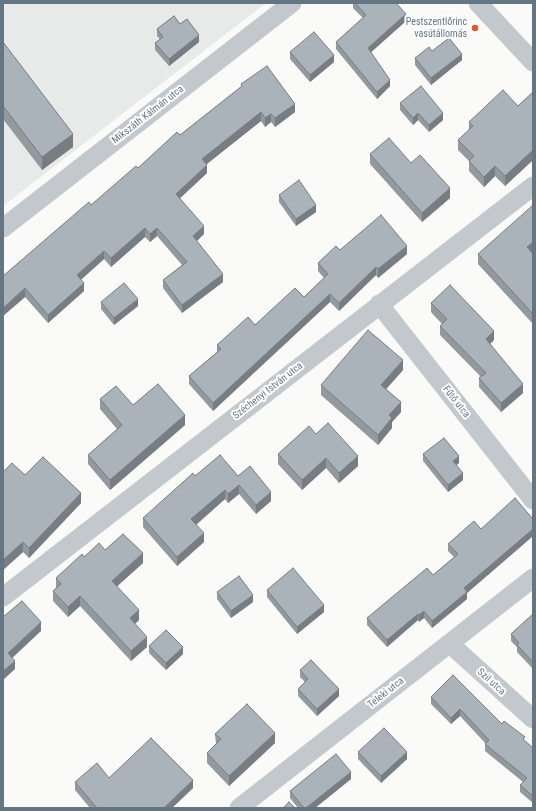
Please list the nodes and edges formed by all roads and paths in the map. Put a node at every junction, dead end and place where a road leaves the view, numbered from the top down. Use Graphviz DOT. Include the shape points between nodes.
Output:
graph roads {
  1 [pos="292,3"];
  2 [pos="478,3"];
  3 [pos="533,62"];
  4 [pos="533,186"];
  5 [pos="3,228"];
  6 [pos="379,304"];
  7 [pos="533,500"];
  8 [pos="533,578"];
  9 [pos="3,597"];
  10 [pos="450,644"];
  11 [pos="533,720"];
  12 [pos="239,808"];
  1 -- 5 [label="street, Mikszáth Kálmán utca"];
  2 -- 3 [label="street"];
  4 -- 6 [label="street, Széchenyi István utca"];
  6 -- 7 [label="street, Fűtő utca"];
  6 -- 9 [label="street, Széchenyi István utca"];
  8 -- 10 [label="street, Teleki utca"];
  10 -- 11 [label="street, Szil utca"];
  10 -- 12 [label="street, Teleki utca"];
}
